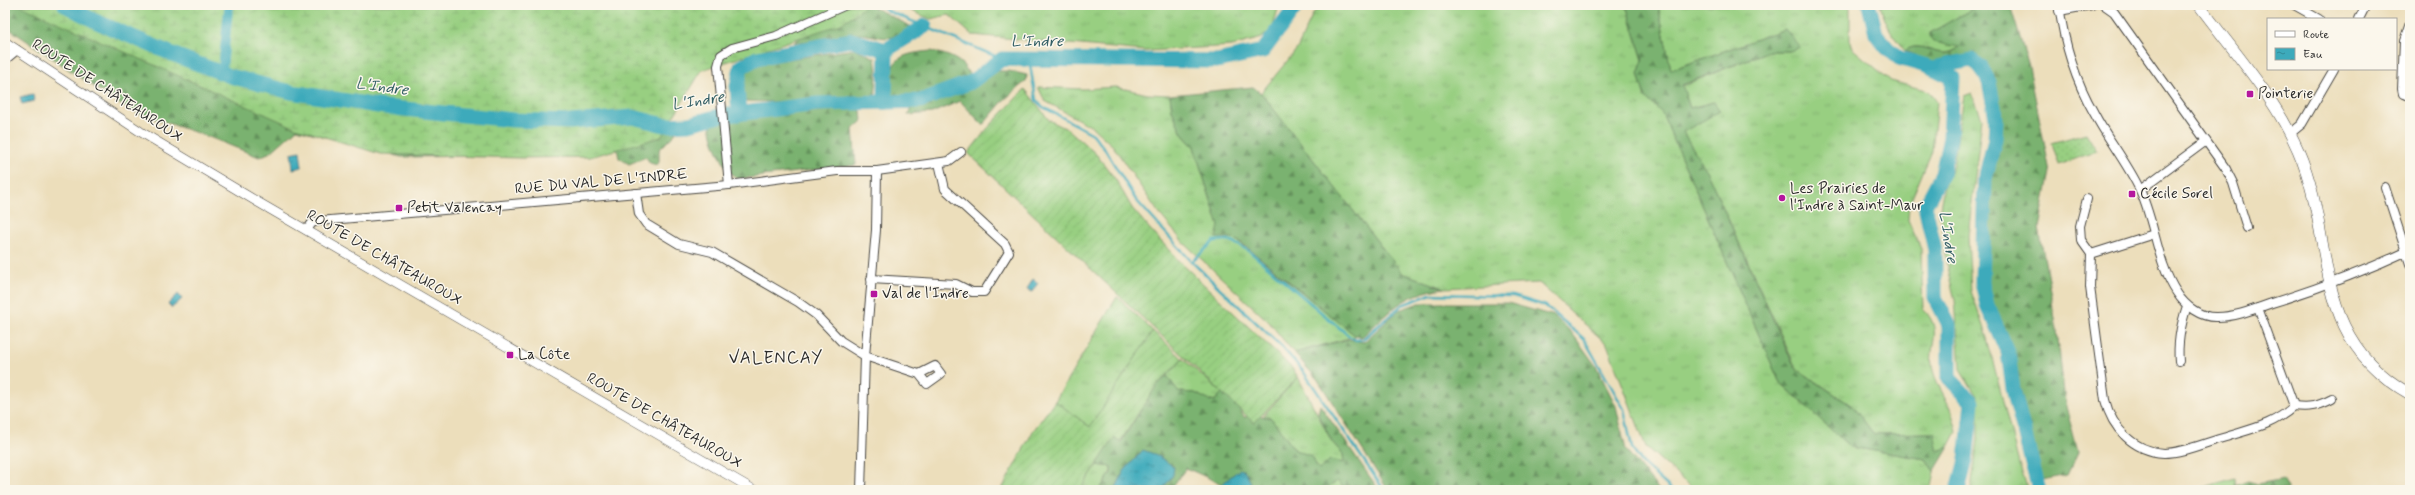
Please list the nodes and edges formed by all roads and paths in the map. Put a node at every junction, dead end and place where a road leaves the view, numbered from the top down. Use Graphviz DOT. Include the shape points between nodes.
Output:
graph roads {
  1 [pos="846,5"];
  2 [pos="2092,5"];
  3 [pos="2104,5"];
  4 [pos="2199,5"];
  5 [pos="2294,5"];
  6 [pos="2366,5"];
  7 [pos="2059,8"];
  8 [pos="2305,16"];
  9 [pos="2360,18"];
  10 [pos="2410,23"];
  11 [pos="2400,41"];
  12 [pos="5,42"];
  13 [pos="17,50"];
  14 [pos="5,60"];
  15 [pos="2333,70"];
  16 [pos="2406,74"];
  17 [pos="2410,96"];
  18 [pos="2291,133"];
  19 [pos="2206,141"];
  20 [pos="961,152"];
  21 [pos="939,163"];
  22 [pos="877,171"];
  23 [pos="729,185"];
  24 [pos="2386,187"];
  25 [pos="2140,190"];
  26 [pos="636,193"];
  27 [pos="2087,199"];
  28 [pos="2247,228"];
  29 [pos="307,230"];
  30 [pos="2154,234"];
  31 [pos="2408,251"];
  32 [pos="2091,254"];
  33 [pos="2410,264"];
  34 [pos="871,279"];
  35 [pos="2330,285"];
  36 [pos="2187,306"];
  37 [pos="2258,308"];
  38 [pos="865,356"];
  39 [pos="2178,361"];
  40 [pos="919,374"];
  41 [pos="2410,394"];
  42 [pos="2332,399"];
  43 [pos="2294,406"];
  44 [pos="754,490"];
  45 [pos="861,490"];
  1 -- 23 [label="street" via="776,36 732,48 721,55 718,66"];
  2 -- 7 [label="street"];
  3 -- 19 [label="street" via="2114,12"];
  4 -- 18 [label="main road" via="2271,101"];
  5 -- 8 [label="street"];
  6 -- 9 [label="street"];
  7 -- 25 [label="street" via="2071,63 2081,88"];
  10 -- 11 [label="street"];
  11 -- 16 [label="street"];
  12 -- 13 [label="street, ROUTE DE CHÂTEAUROUX"];
  13 -- 14 [label="street"];
  13 -- 29 [label="street, ROUTE DE CHÂTEAUROUX" via="141,132"];
  15 -- 18 [label="street" via="2302,124"];
  16 -- 17 [label="street" via="2404,94"];
  18 -- 35 [label="main road" via="2309,176"];
  19 -- 25 [label="street"];
  19 -- 28 [label="street" via="2233,182"];
  20 -- 21 [label="street, RUE DU VAL DE L'INDRE" via="949,161"];
  21 -- 22 [label="street, RUE DU VAL DE L'INDRE"];
  21 -- 34 [label="street" via="945,189 1005,244 1009,252 984,292 972,292 956,284"];
  22 -- 23 [label="street, RUE DU VAL DE L'INDRE" via="838,171"];
  22 -- 34 [label="street" via="876,230"];
  23 -- 26 [label="street, RUE DU VAL DE L'INDRE"];
  24 -- 31 [label="street"];
  25 -- 30 [label="street"];
  26 -- 29 [label="street, RUE DU VAL DE L'INDRE" via="318,221 312,223"];
  26 -- 38 [label="street" via="639,214 646,224 679,244 712,252 798,302 816,315 841,341"];
  27 -- 32 [label="street" via="2080,226 2081,240"];
  29 -- 44 [label="street, ROUTE DE CHÂTEAUROUX"];
  30 -- 32 [label="street"];
  30 -- 36 [label="street" via="2177,292"];
  31 -- 33 [label="street"];
  31 -- 35 [label="street"];
  32 -- 43 [label="street" via="2090,287 2105,400 2109,416 2117,430 2140,447 2165,453 2272,423"];
  34 -- 38 [label="street"];
  35 -- 37 [label="street"];
  35 -- 41 [label="main road" via="2338,314 2356,349 2381,376"];
  36 -- 37 [label="street" via="2216,318"];
  36 -- 39 [label="street" via="2180,330"];
  37 -- 43 [label="street"];
  38 -- 40 [label="street"];
  38 -- 45 [label="street"];
  42 -- 43 [label="street" via="2318,406"];
}
